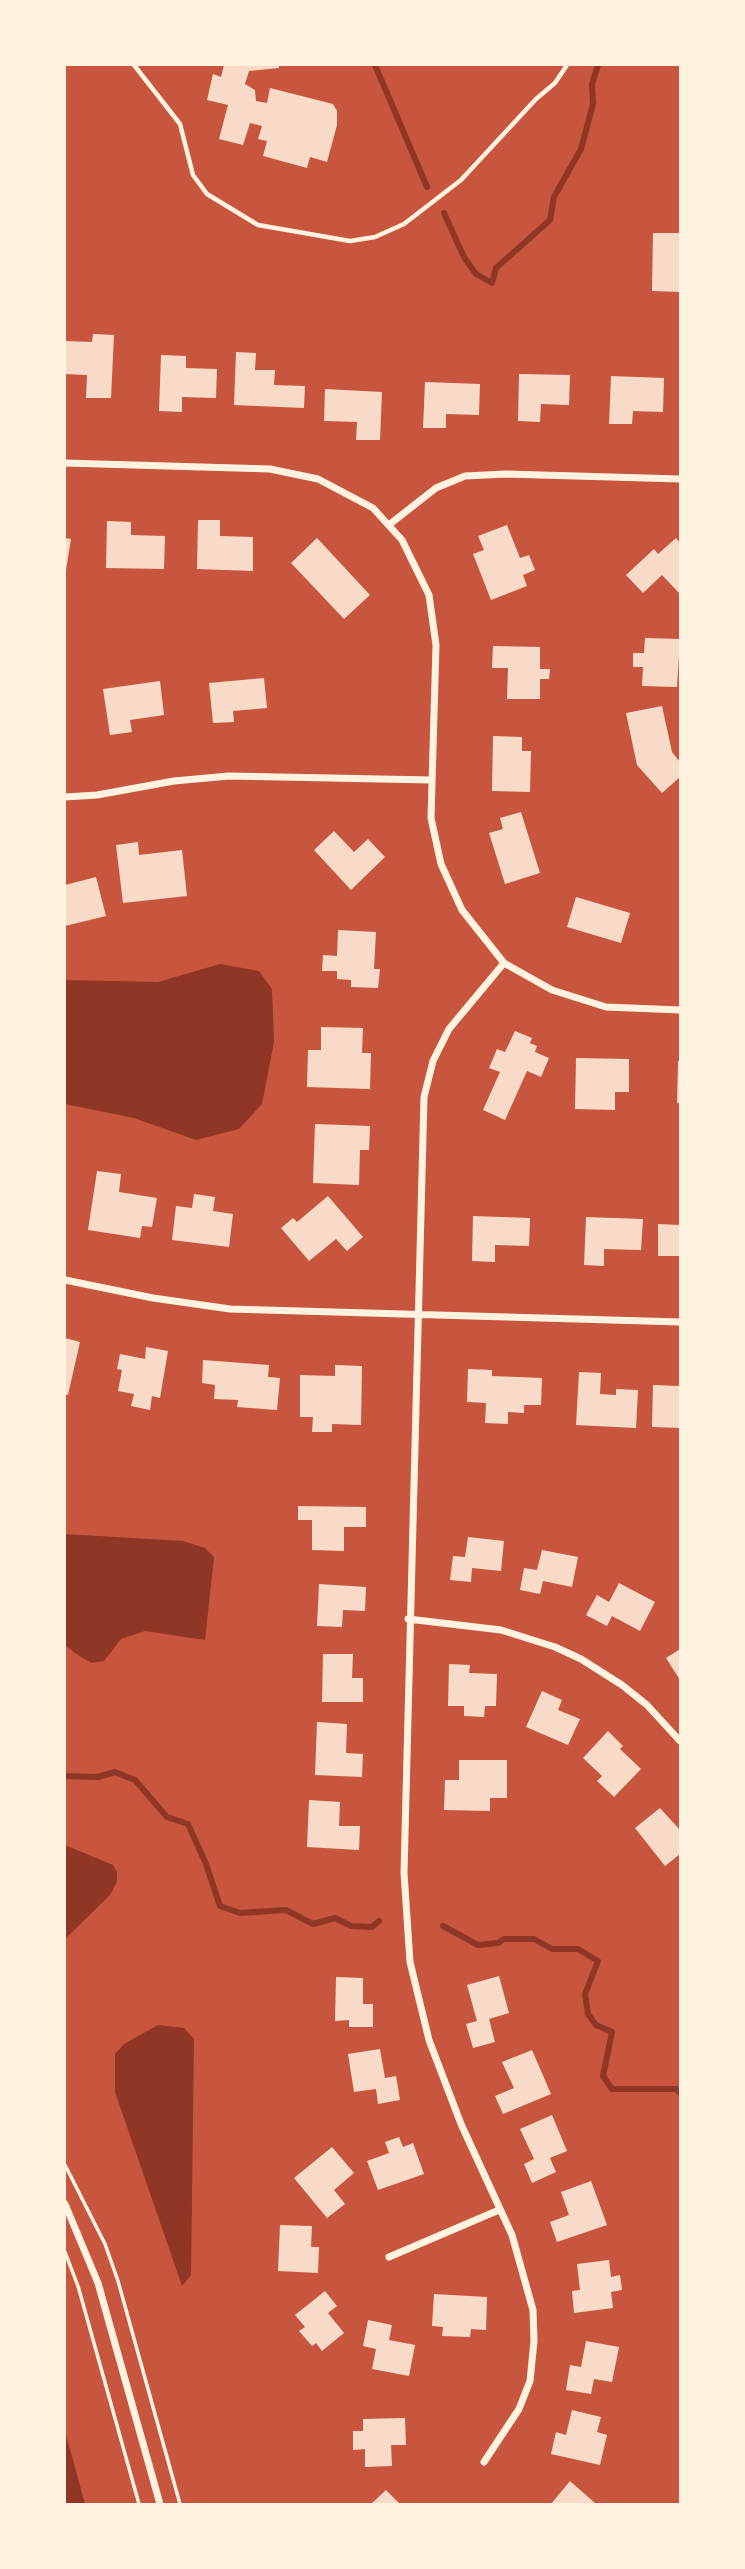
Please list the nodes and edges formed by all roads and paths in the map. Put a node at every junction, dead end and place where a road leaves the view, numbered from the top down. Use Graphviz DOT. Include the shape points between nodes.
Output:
graph roads {
  1 [pos="134,65"];
  2 [pos="567,65"];
  3 [pos="65,463"];
  4 [pos="680,479"];
  5 [pos="390,524"];
  6 [pos="432,779"];
  7 [pos="65,797"];
  8 [pos="504,963"];
  9 [pos="680,1010"];
  10 [pos="65,1280"];
  11 [pos="416,1314"];
  12 [pos="680,1322"];
  13 [pos="408,1619"];
  14 [pos="680,1741"];
  15 [pos="65,2165"];
  16 [pos="65,2204"];
  17 [pos="499,2210"];
  18 [pos="65,2252"];
  19 [pos="389,2257"];
  20 [pos="484,2462"];
  21 [pos="139,2504"];
  22 [pos="160,2504"];
  23 [pos="180,2504"];
  1 -- 2 [label="lane" via="180,124 193,175 207,194 258,225 350,241 375,237 404,224 461,180"];
  3 -- 5 [label="street" via="286,471 343,490"];
  4 -- 5 [label="street" via="465,477 436,488"];
  5 -- 6 [label="street" via="423,579 435,627"];
  6 -- 7 [label="street" via="229,776"];
  6 -- 8 [label="street" via="431,818 441,864 463,910"];
  8 -- 9 [label="street" via="552,990 591,1004"];
  8 -- 11 [label="street" via="458,1016 440,1045 427,1080"];
  10 -- 11 [label="street" via="230,1309"];
  11 -- 12 [label="street"];
  11 -- 13 [label="street"];
  13 -- 14 [label="street" via="502,1629 555,1647 621,1685"];
  13 -- 17 [label="street" via="404,1873 410,1962 442,2077"];
  15 -- 23 [label="path" via="105,2244 118,2281"];
  16 -- 22 [label="street" via="98,2283"];
  17 -- 19 [label="street"];
  17 -- 20 [label="street" via="528,2283 534,2341 530,2381 519,2409"];
  18 -- 21 [label="path"];
}
